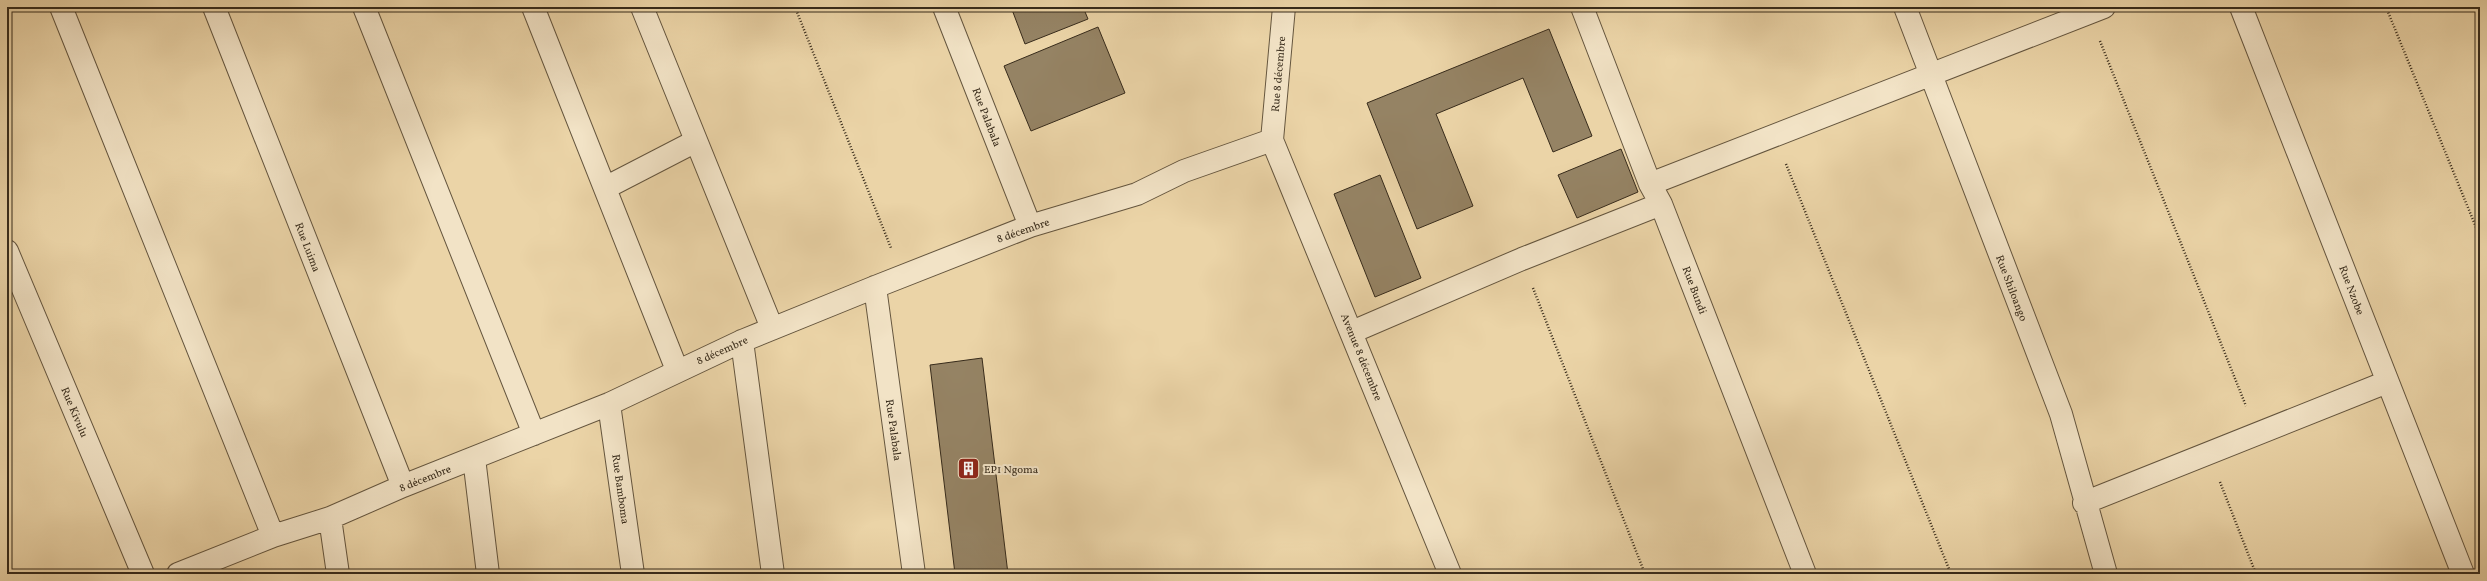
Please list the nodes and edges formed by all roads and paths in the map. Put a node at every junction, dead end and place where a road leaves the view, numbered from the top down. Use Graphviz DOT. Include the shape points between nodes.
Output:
graph roads {
  1 [pos="61,7"];
  2 [pos="214,7"];
  3 [pos="364,7"];
  4 [pos="533,7"];
  5 [pos="642,7"];
  6 [pos="795,7"];
  7 [pos="944,7"];
  8 [pos="1284,7"];
  9 [pos="1582,7"];
  10 [pos="1905,7"];
  11 [pos="2241,7"];
  12 [pos="2386,7"];
  13 [pos="2096,10"];
  14 [pos="1930,76"];
  15 [pos="1774,136"];
  16 [pos="696,140"];
  17 [pos="1272,140"];
  18 [pos="1650,184"];
  19 [pos="605,188"];
  20 [pos="1661,204"];
  21 [pos="1030,226"];
  22 [pos="2480,236"];
  23 [pos="8,255"];
  24 [pos="1522,259"];
  25 [pos="902,276"];
  26 [pos="875,287"];
  27 [pos="772,328"];
  28 [pos="1352,332"];
  29 [pos="742,341"];
  30 [pos="677,370"];
  31 [pos="2387,382"];
  32 [pos="609,404"];
  33 [pos="534,434"];
  34 [pos="2257,434"];
  35 [pos="2209,455"];
  36 [pos="474,458"];
  37 [pos="403,486"];
  38 [pos="2084,503"];
  39 [pos="330,518"];
  40 [pos="273,536"];
  41 [pos="143,574"];
  42 [pos="178,574"];
  43 [pos="338,574"];
  44 [pos="488,574"];
  45 [pos="633,574"];
  46 [pos="772,574"];
  47 [pos="914,574"];
  48 [pos="1450,574"];
  49 [pos="1645,574"];
  50 [pos="1805,574"];
  51 [pos="1951,574"];
  52 [pos="2106,574"];
  53 [pos="2256,574"];
  54 [pos="2463,574"];
  1 -- 40 [label="street"];
  2 -- 37 [label="street, Rue Luima"];
  3 -- 33 [label="street"];
  4 -- 19 [label="street"];
  5 -- 16 [label="street"];
  6 -- 25 [label="path"];
  7 -- 21 [label="street, Rue Palabala"];
  8 -- 17 [label="street, Rue 8 décembre"];
  9 -- 18 [label="street, Rue Bundi"];
  10 -- 14 [label="street, Rue Shiloango"];
  11 -- 31 [label="street, Rue Nzobe"];
  12 -- 22 [label="path"];
  13 -- 14 [label="street"];
  13 -- 34 [label="path"];
  14 -- 15 [label="street"];
  14 -- 38 [label="street, Rue Shiloango" via="2061,414"];
  15 -- 18 [label="street"];
  15 -- 51 [label="path"];
  16 -- 19 [label="street"];
  16 -- 27 [label="street"];
  17 -- 21 [label="street, 8 décembre" via="1184,171 1136,194"];
  17 -- 28 [label="street, Avenue 8 décembre"];
  18 -- 20 [label="street, Rue Bundi"];
  19 -- 30 [label="street"];
  20 -- 24 [label="street"];
  20 -- 50 [label="street, Rue Bundi"];
  21 -- 25 [label="street, 8 décembre"];
  23 -- 41 [label="street, Rue Kivulu"];
  24 -- 28 [label="street"];
  24 -- 49 [label="path"];
  25 -- 26 [label="street, 8 décembre"];
  26 -- 27 [label="street, 8 décembre"];
  26 -- 47 [label="street, Rue Palabala"];
  27 -- 29 [label="street, 8 décembre"];
  28 -- 48 [label="street, Avenue 8 décembre"];
  29 -- 30 [label="street, 8 décembre"];
  29 -- 46 [label="street"];
  30 -- 32 [label="street, 8 décembre"];
  31 -- 34 [label="street"];
  31 -- 54 [label="street, Rue Nzobe"];
  32 -- 33 [label="street, 8 décembre"];
  32 -- 45 [label="street, Rue Bamboma"];
  33 -- 36 [label="street, 8 décembre"];
  34 -- 35 [label="street"];
  35 -- 38 [label="street"];
  35 -- 53 [label="path"];
  36 -- 37 [label="street, 8 décembre"];
  36 -- 44 [label="street"];
  37 -- 39 [label="street, 8 décembre"];
  38 -- 52 [label="street, Rue Shiloango"];
  39 -- 40 [label="street, 8 décembre"];
  39 -- 43 [label="street"];
  40 -- 42 [label="street, 8 décembre"];
}
